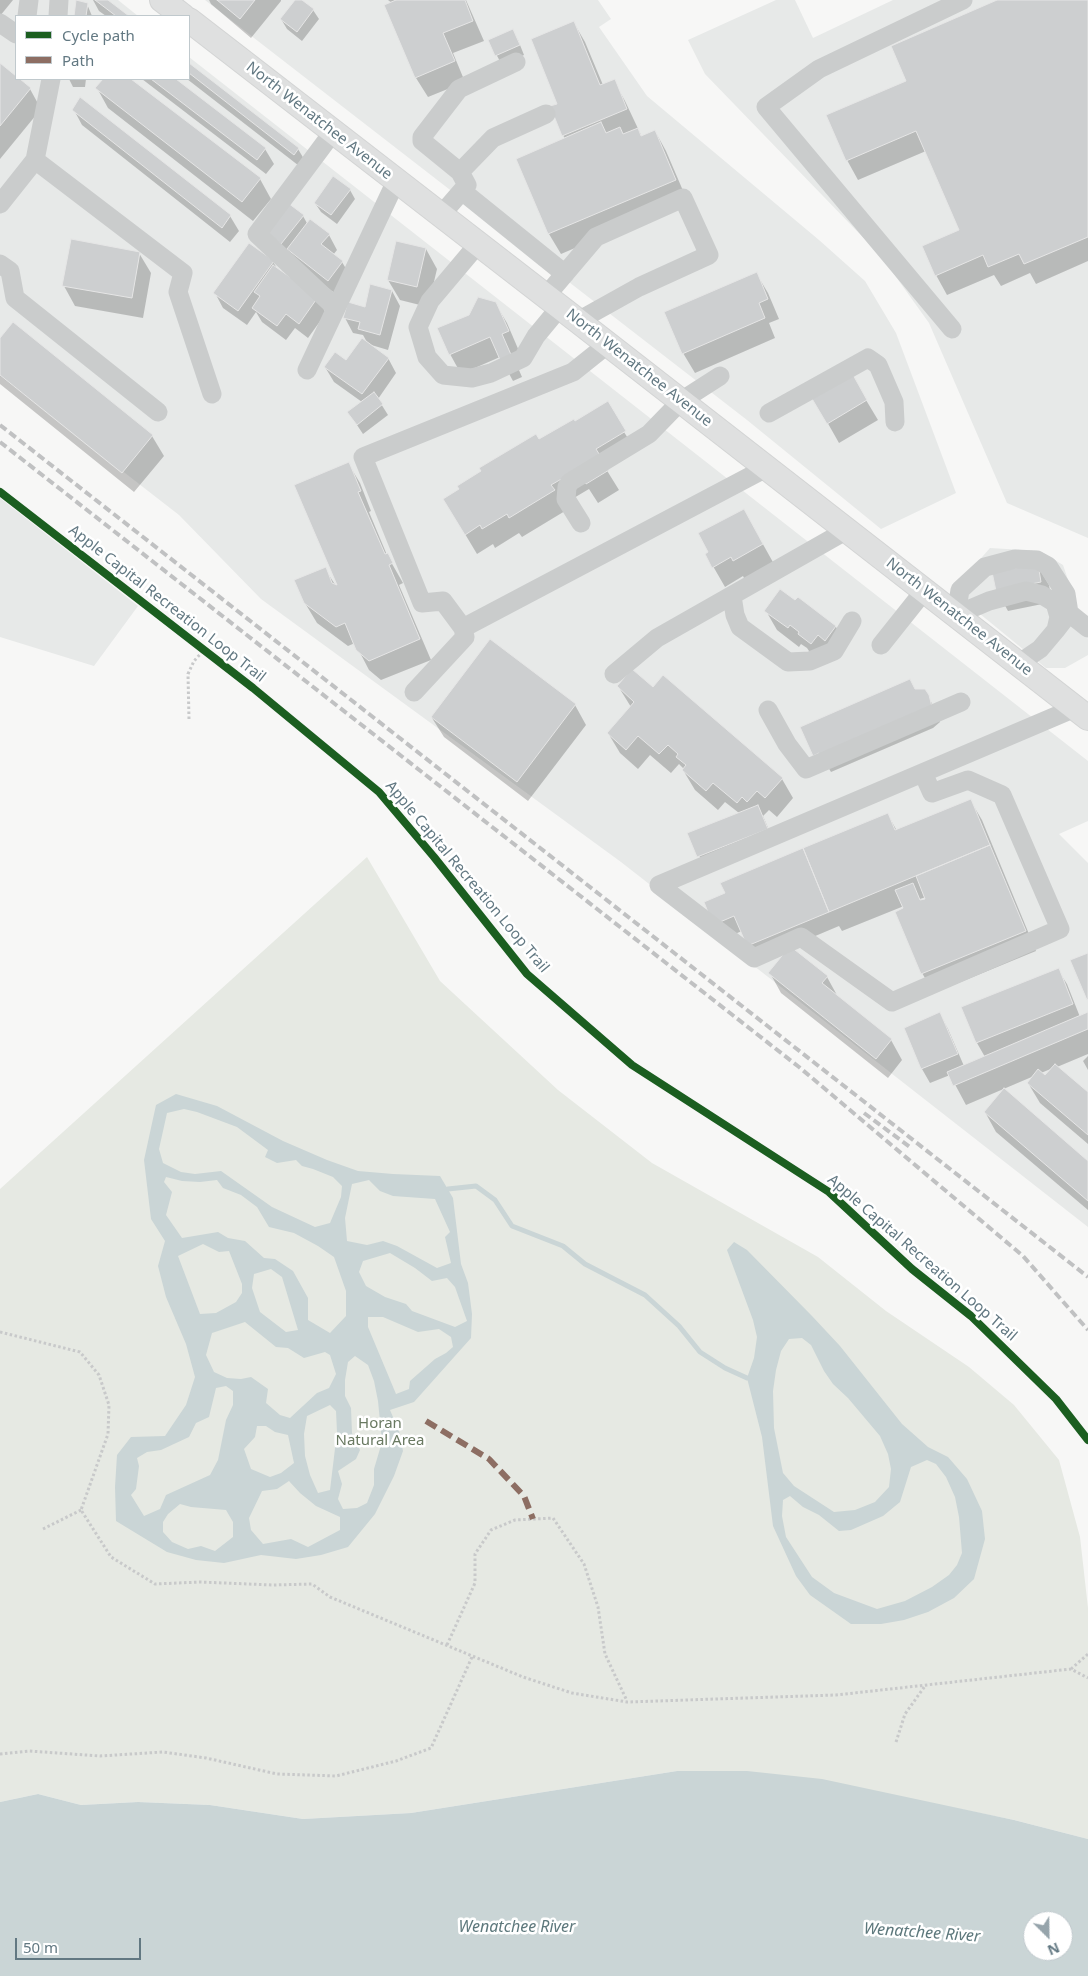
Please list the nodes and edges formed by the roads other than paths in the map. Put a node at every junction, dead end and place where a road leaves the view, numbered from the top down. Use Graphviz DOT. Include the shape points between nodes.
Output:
graph roads {
  1 [pos="29,0"];
  2 [pos="59,0"];
  3 [pos="162,0"];
  4 [pos="963,0"];
  5 [pos="27,15"];
  6 [pos="58,15"];
  7 [pos="183,15"];
  8 [pos="190,21"];
  9 [pos="0,23"];
  10 [pos="15,33"];
  11 [pos="516,62"];
  12 [pos="51,80"];
  13 [pos="546,114"];
  14 [pos="333,132"];
  15 [pos="35,160"];
  16 [pos="460,172"];
  17 [pos="396,181"];
  18 [pos="462,191"];
  19 [pos="0,204"];
  20 [pos="441,215"];
  21 [pos="478,244"];
  22 [pos="0,264"];
  23 [pos="565,274"];
  24 [pos="336,308"];
  25 [pos="561,308"];
  26 [pos="952,329"];
  27 [pos="608,344"];
  28 [pos="307,370"];
  29 [pos="720,376"];
  30 [pos="212,394"];
  31 [pos="681,401"];
  32 [pos="158,412"];
  33 [pos="769,413"];
  34 [pos="895,422"];
  35 [pos="766,468"];
  36 [pos="580,523"];
  37 [pos="847,530"];
  38 [pos="924,591"];
  39 [pos="732,596"];
  40 [pos="1069,613"];
  41 [pos="956,615"];
  42 [pos="852,620"];
  43 [pos="463,628"];
  44 [pos="1088,628"];
  45 [pos="1056,630"];
  46 [pos="881,645"];
  47 [pos="1018,664"];
  48 [pos="614,674"];
  49 [pos="414,692"];
  50 [pos="961,702"];
  51 [pos="1084,709"];
  52 [pos="768,710"];
  53 [pos="923,773"];
  1 -- 5 [label="lane"];
  2 -- 6 [label="lane"];
  3 -- 7 [label="main road"];
  4 -- 26 [label="lane" via="820,69 766,107"];
  8 -- 14 [label="main road, North Wenatchee Avenue"];
  9 -- 10 [label="lane"];
  11 -- 16 [label="lane" via="459,89 422,137 422,141"];
  12 -- 15 [label="lane"];
  13 -- 16 [label="lane" via="493,138"];
  14 -- 17 [label="main road, North Wenatchee Avenue"];
  14 -- 24 [label="lane" via="258,234"];
  15 -- 19 [label="lane"];
  15 -- 30 [label="lane" via="183,273 178,292"];
  16 -- 18 [label="lane" via="467,185"];
  17 -- 20 [label="main road, North Wenatchee Avenue"];
  17 -- 24 [label="lane"];
  18 -- 20 [label="lane"];
  18 -- 23 [label="lane"];
  20 -- 21 [label="main road, North Wenatchee Avenue"];
  21 -- 25 [label="main road, North Wenatchee Avenue"];
  21 -- 25 [label="lane" via="430,300 418,327 427,357 443,375 472,378 523,358 536,336"];
  22 -- 32 [label="lane" via="10,271 15,298"];
  23 -- 25 [label="lane"];
  23 -- 25 [label="lane" via="596,237 683,198 709,255 639,287"];
  24 -- 28 [label="lane"];
  25 -- 27 [label="main road, North Wenatchee Avenue"];
  27 -- 31 [label="main road, North Wenatchee Avenue"];
  27 -- 43 [label="lane" via="573,372 363,457 422,603 444,601"];
  29 -- 31 [label="lane"];
  31 -- 35 [label="main road, North Wenatchee Avenue"];
  31 -- 36 [label="lane" via="649,434 570,482 566,487 566,499"];
  33 -- 34 [label="lane" via="868,358 878,365 894,402"];
  35 -- 37 [label="main road, North Wenatchee Avenue"];
  35 -- 43 [label="lane"];
  37 -- 38 [label="main road, North Wenatchee Avenue"];
  37 -- 39 [label="lane"];
  38 -- 41 [label="main road, North Wenatchee Avenue"];
  38 -- 46 [label="lane"];
  39 -- 42 [label="lane" via="740,627 788,662 810,661 834,651"];
  39 -- 48 [label="lane" via="658,638"];
  40 -- 41 [label="lane" via="1066,594 1048,566 1037,560 1015,559 985,566 966,584 960,590"];
  40 -- 44 [label="lane"];
  40 -- 45 [label="lane"];
  41 -- 45 [label="lane" via="989,601 1026,591 1055,603 1059,617"];
  41 -- 47 [label="main road, North Wenatchee Avenue"];
  43 -- 49 [label="lane" via="465,637"];
  45 -- 47 [label="lane" via="1040,649"];
  47 -- 51 [label="main road, North Wenatchee Avenue"];
  50 -- 52 [label="lane" via="806,769"];
  51 -- 53 [label="lane"];
  53 -- 53 [label="lane" via="686,873 659,885 754,958 801,937 892,1002 1060,929 1002,795 968,780 932,793"];
}
